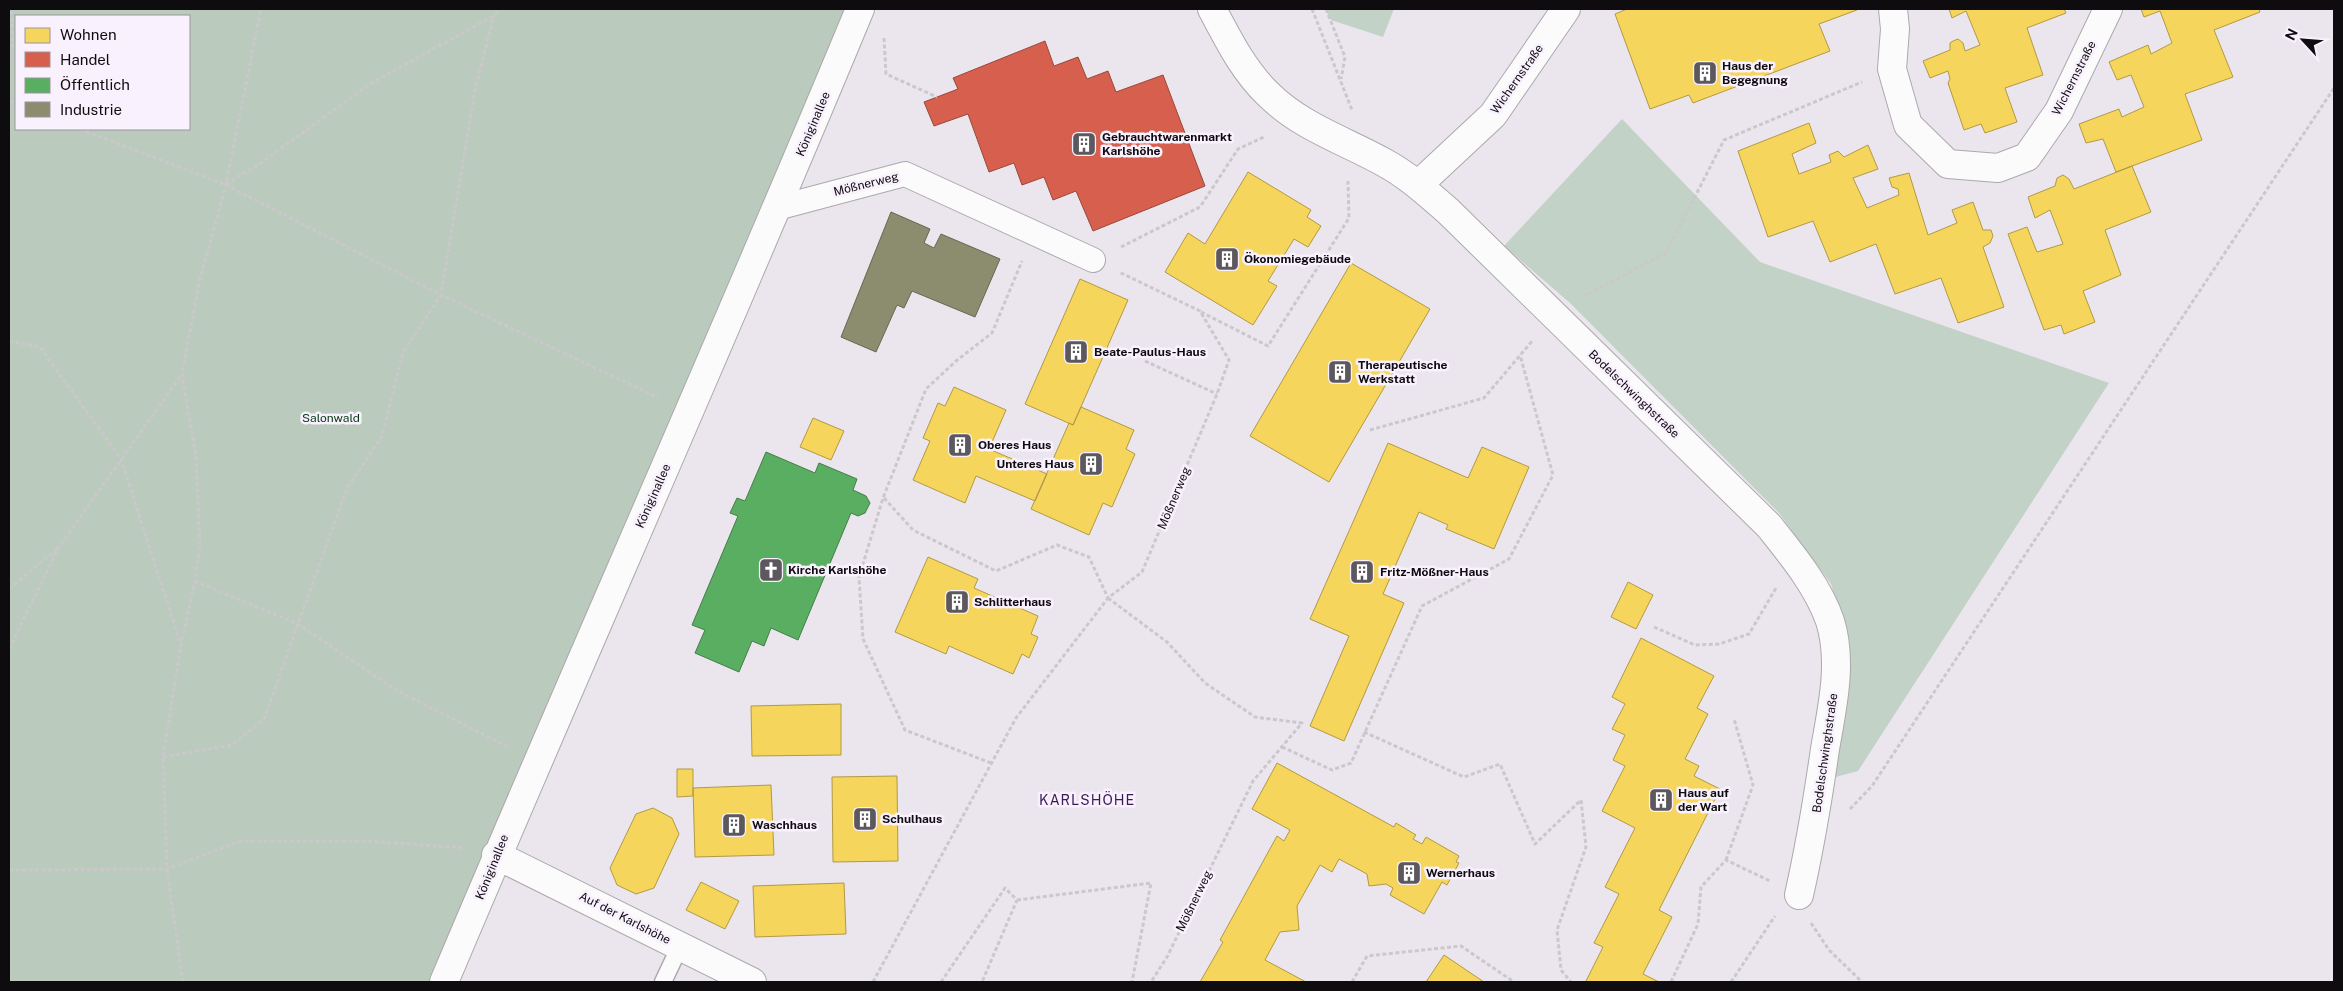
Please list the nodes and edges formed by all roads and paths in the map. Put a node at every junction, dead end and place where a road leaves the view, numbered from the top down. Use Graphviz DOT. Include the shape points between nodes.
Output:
graph roads {
  1 [pos="11,9"];
  2 [pos="261,9"];
  3 [pos="500,9"];
  4 [pos="860,9"];
  5 [pos="1212,9"];
  6 [pos="1312,9"];
  7 [pos="1326,9"];
  8 [pos="1566,9"];
  9 [pos="1893,9"];
  10 [pos="2108,9"];
  11 [pos="494,16"];
  12 [pos="884,35"];
  13 [pos="9,53"];
  14 [pos="1892,69"];
  15 [pos="1341,79"];
  16 [pos="2334,88"];
  17 [pos="937,97"];
  18 [pos="1299,120"];
  19 [pos="83,130"];
  20 [pos="1346,142"];
  21 [pos="226,185"];
  22 [pos="1418,185"];
  23 [pos="778,208"];
  24 [pos="1034,233"];
  25 [pos="1093,260"];
  26 [pos="441,295"];
  27 [pos="1200,311"];
  28 [pos="1553,316"];
  29 [pos="9,341"];
  30 [pos="1145,361"];
  31 [pos="182,374"];
  32 [pos="1218,394"];
  33 [pos="690,413"];
  34 [pos="1370,430"];
  35 [pos="121,459"];
  36 [pos="883,498"];
  37 [pos="59,547"];
  38 [pos="1794,558"];
  39 [pos="195,581"];
  40 [pos="9,589"];
  41 [pos="1108,598"];
  42 [pos="298,624"];
  43 [pos="1654,627"];
  44 [pos="181,645"];
  45 [pos="9,648"];
  46 [pos="1734,718"];
  47 [pos="1364,732"];
  48 [pos="1282,747"];
  49 [pos="163,757"];
  50 [pos="537,762"];
  51 [pos="991,763"];
  52 [pos="1815,820"];
  53 [pos="496,857"];
  54 [pos="1726,860"];
  55 [pos="167,869"];
  56 [pos="9,870"];
  57 [pos="1799,895"];
  58 [pos="1017,900"];
  59 [pos="680,946"];
  60 [pos="183,982"];
  61 [pos="444,982"];
  62 [pos="663,982"];
  63 [pos="752,982"];
  64 [pos="873,982"];
  65 [pos="941,982"];
  66 [pos="982,982"];
  67 [pos="1132,982"];
  68 [pos="1151,982"];
  69 [pos="1352,982"];
  70 [pos="1514,982"];
  71 [pos="1571,982"];
  72 [pos="1671,982"];
  73 [pos="1731,982"];
  74 [pos="1862,982"];
  1 -- 13 [label="path" via="13,44"];
  2 -- 21 [label="path"];
  3 -- 11 [label="path"];
  4 -- 23 [label="street, Königinallee"];
  5 -- 18 [label="street, Bodelschwinghstraße" via="1240,62 1268,94"];
  6 -- 15 [label="path"];
  7 -- 15 [label="path" via="1345,57"];
  8 -- 22 [label="street, Wichernstraße" via="1493,115"];
  9 -- 14 [label="street, Wichernstraße"];
  10 -- 14 [label="street, Wichernstraße" via="2059,111 2027,157 1998,168 1948,164 1908,125"];
  11 -- 21 [label="path" via="372,83"];
  11 -- 26 [label="path" via="475,90"];
  12 -- 17 [label="path" via="886,74"];
  14 -- 28 [label="path" via="1724,140 1666,253 1570,303"];
  15 -- 20 [label="path" via="1352,108"];
  16 -- 52 [label="path" via="1872,786 1848,810"];
  18 -- 20 [label="street, Bodelschwinghstraße"];
  18 -- 25 [label="path" via="1238,149 1200,207"];
  19 -- 21 [label="path"];
  20 -- 22 [label="street, Bodelschwinghstraße"];
  20 -- 27 [label="path" via="1349,218 1268,346"];
  21 -- 26 [label="path"];
  21 -- 31 [label="path" via="200,279"];
  22 -- 28 [label="street, Bodelschwinghstraße"];
  23 -- 24 [label="street, Mößnerweg" via="905,174"];
  23 -- 33 [label="street, Königinallee"];
  24 -- 25 [label="street, Mößnerweg"];
  24 -- 36 [label="path" via="992,333 926,389"];
  25 -- 27 [label="path"];
  26 -- 33 [label="path"];
  26 -- 42 [label="path" via="402,352 382,436 347,488"];
  27 -- 32 [label="path, Mößnerweg" via="1228,360"];
  28 -- 38 [label="street, Bodelschwinghstraße" via="1769,526"];
  29 -- 35 [label="path" via="40,347"];
  30 -- 32 [label="path"];
  31 -- 35 [label="path"];
  31 -- 39 [label="path" via="196,457 200,545"];
  32 -- 41 [label="path, Mößnerweg" via="1142,572"];
  33 -- 50 [label="street, Königinallee"];
  34 -- 47 [label="path" via="1484,398 1520,355 1553,475 1509,559 1422,606"];
  35 -- 37 [label="path"];
  35 -- 44 [label="path"];
  36 -- 41 [label="path" via="913,530 996,571 1057,545 1089,558"];
  36 -- 51 [label="path" via="859,577 863,639 905,730"];
  37 -- 40 [label="path"];
  37 -- 45 [label="path"];
  38 -- 43 [label="path" via="1749,634 1719,644 1694,645"];
  38 -- 52 [label="street, Bodelschwinghstraße" via="1814,588 1830,622 1836,659 1834,695"];
  39 -- 42 [label="path"];
  39 -- 44 [label="path"];
  41 -- 48 [label="path, Mößnerweg" via="1167,642 1205,683 1255,717 1302,723"];
  41 -- 51 [label="path" via="1016,718"];
  42 -- 49 [label="path" via="264,719 232,745"];
  42 -- 50 [label="path" via="394,689"];
  44 -- 49 [label="path"];
  46 -- 54 [label="path" via="1753,785"];
  47 -- 48 [label="path" via="1351,763 1332,770"];
  47 -- 71 [label="path" via="1464,777 1500,764 1535,844 1581,800 1586,847 1557,930 1561,970"];
  48 -- 68 [label="path, Mößnerweg" via="1253,781 1167,957"];
  49 -- 55 [label="path"];
  50 -- 53 [label="street, Königinallee"];
  51 -- 64 [label="path"];
  52 -- 57 [label="street, Bodelschwinghstraße"];
  53 -- 55 [label="path" via="469,848 368,841 240,841"];
  53 -- 59 [label="street, Auf der Karlshöhe"];
  53 -- 61 [label="street, Königinallee"];
  54 -- 57 [label="path"];
  54 -- 72 [label="path" via="1701,886 1698,924"];
  55 -- 56 [label="path"];
  55 -- 60 [label="path"];
  57 -- 73 [label="path" via="1770,920"];
  57 -- 74 [label="path" via="1809,920 1829,950"];
  58 -- 65 [label="path" via="1005,888"];
  58 -- 66 [label="path"];
  58 -- 67 [label="path" via="1151,883"];
  59 -- 62 [label="lane"];
  59 -- 63 [label="street, Auf der Karlshöhe"];
  69 -- 70 [label="path" via="1367,956 1462,946"];
}
